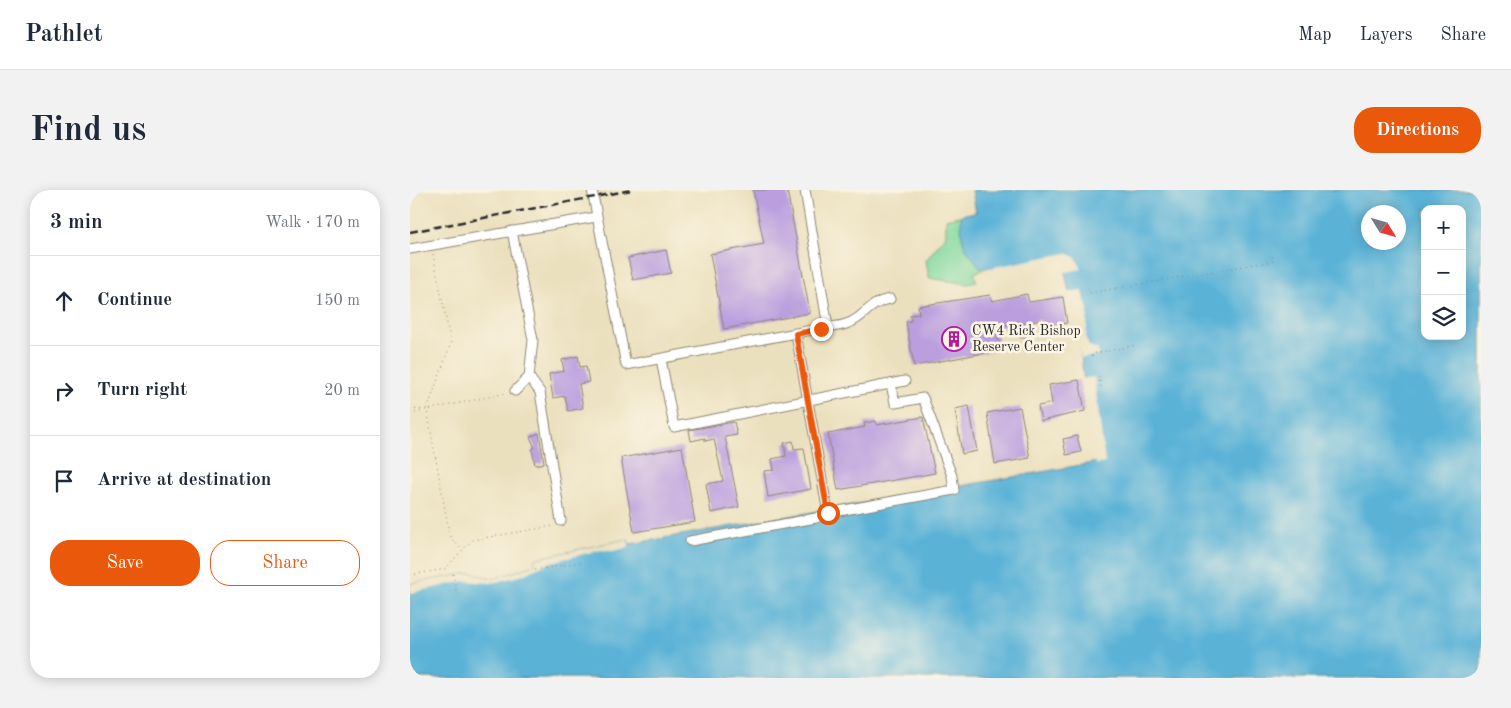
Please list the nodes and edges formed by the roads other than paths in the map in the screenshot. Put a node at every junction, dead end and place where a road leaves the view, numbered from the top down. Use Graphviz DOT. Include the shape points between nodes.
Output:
graph roads {
  1 [pos="592,190"];
  2 [pos="805,190"];
  3 [pos="596,217"];
  4 [pos="512,231"];
  5 [pos="410,249"];
  6 [pos="890,299"];
  7 [pos="828,327"];
  8 [pos="796,334"];
  9 [pos="661,358"];
  10 [pos="529,377"];
  11 [pos="905,381"];
  12 [pos="891,384"];
  13 [pos="515,391"];
  14 [pos="808,401"];
  15 [pos="828,513"];
  16 [pos="561,521"];
  17 [pos="690,541"];
  1 -- 3 [label="street"];
  2 -- 7 [label="street"];
  3 -- 4 [label="street"];
  3 -- 9 [label="street" via="626,365"];
  4 -- 5 [label="street"];
  4 -- 10 [label="street" via="533,340"];
  6 -- 7 [label="street" via="877,301 854,322"];
  7 -- 8 [label="street"];
  8 -- 9 [label="street"];
  8 -- 14 [label="street"];
  9 -- 14 [label="street" via="674,427"];
  10 -- 13 [label="street"];
  10 -- 16 [label="street" via="540,392"];
  11 -- 12 [label="street"];
  12 -- 14 [label="street"];
  12 -- 15 [label="street" via="895,403 923,398 952,476 954,490"];
  14 -- 15 [label="street"];
  15 -- 17 [label="street" via="816,518"];
}
